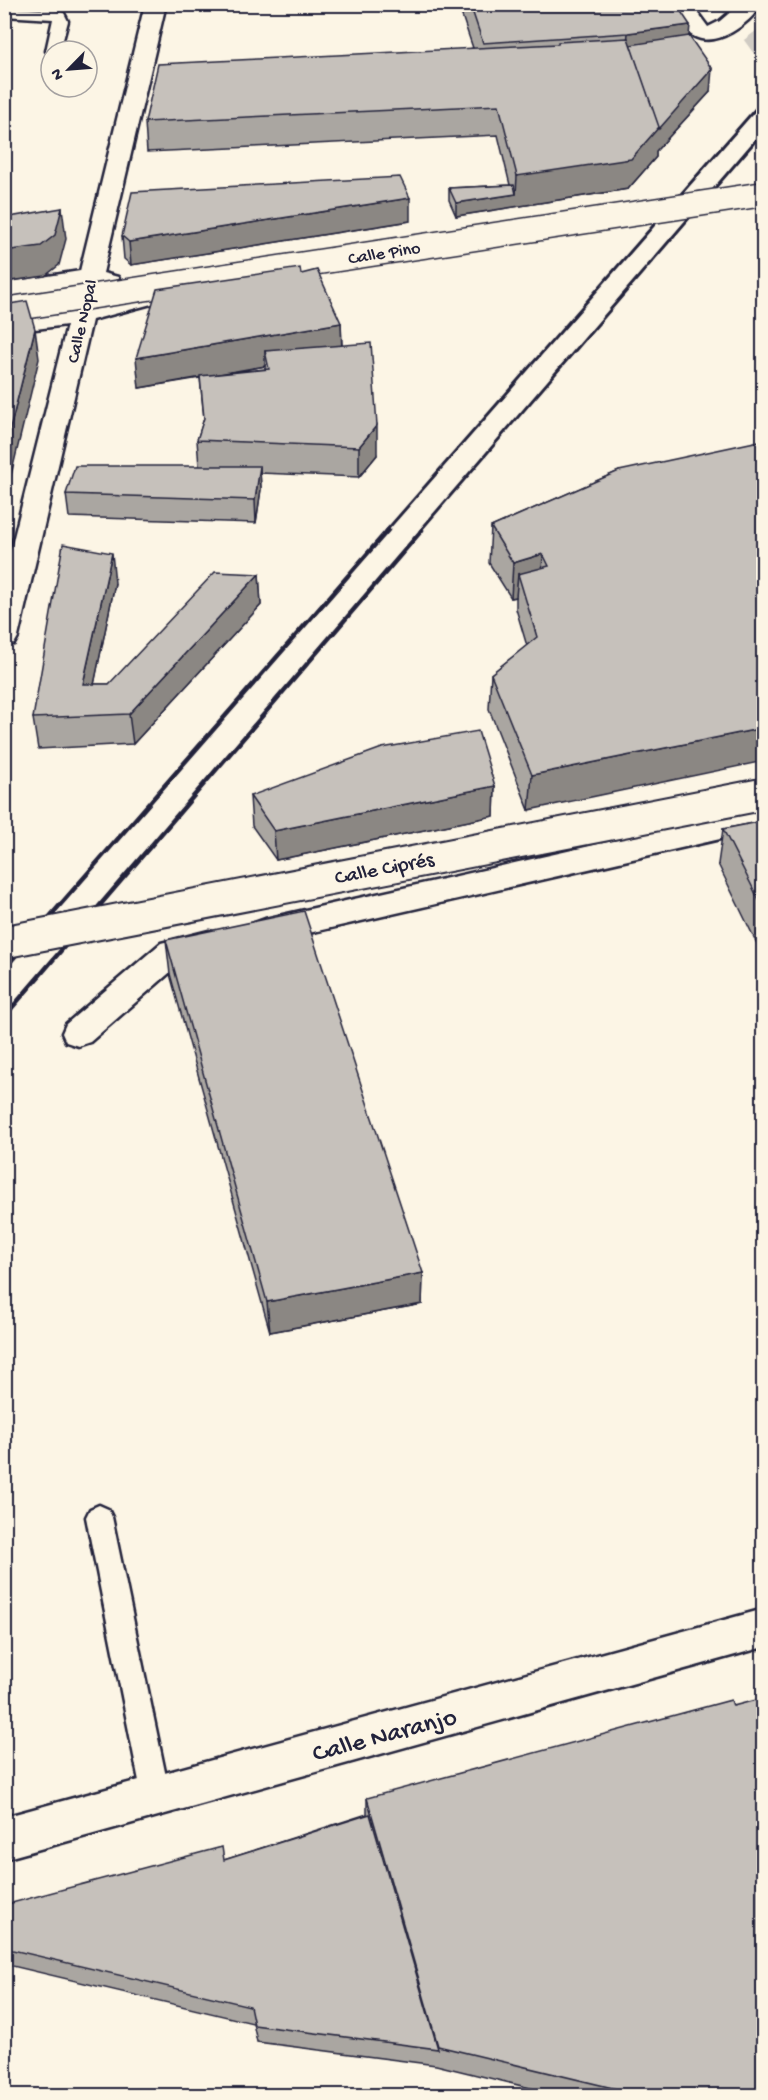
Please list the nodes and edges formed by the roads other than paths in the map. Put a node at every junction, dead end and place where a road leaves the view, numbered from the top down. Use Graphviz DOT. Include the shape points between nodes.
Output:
graph roads {
  1 [pos="156,4"];
  2 [pos="680,4"];
  3 [pos="752,4"];
  4 [pos="4,12"];
  5 [pos="56,39"];
  6 [pos="764,194"];
  7 [pos="568,233"];
  8 [pos="91,277"];
  9 [pos="4,290"];
  10 [pos="152,295"];
  11 [pos="4,310"];
  12 [pos="82,315"];
  13 [pos="4,326"];
  14 [pos="4,638"];
  15 [pos="764,794"];
  16 [pos="764,818"];
  17 [pos="4,942"];
  18 [pos="78,1033"];
  19 [pos="99,1517"];
  20 [pos="764,1628"];
  21 [pos="156,1796"];
  22 [pos="4,1838"];
  1 -- 8 [label="street, Calle Nopal"];
  2 -- 3 [label="street" via="695,27 712,34 732,23"];
  4 -- 5 [label="lane" via="59,16"];
  6 -- 11 [label="street, Calle Pino, bridge"];
  7 -- 10 [label="street"];
  8 -- 9 [label="street"];
  8 -- 10 [label="street"];
  8 -- 12 [label="street, Calle Nopal"];
  10 -- 12 [label="street"];
  12 -- 13 [label="street"];
  12 -- 14 [label="street, Calle Nopal"];
  15 -- 17 [label="street, Calle Ciprés, bridge"];
  16 -- 18 [label="street" via="172,952"];
  19 -- 21 [label="lane"];
  20 -- 21 [label="street, Calle Naranjo"];
  21 -- 22 [label="street, Calle Naranjo"];
}
